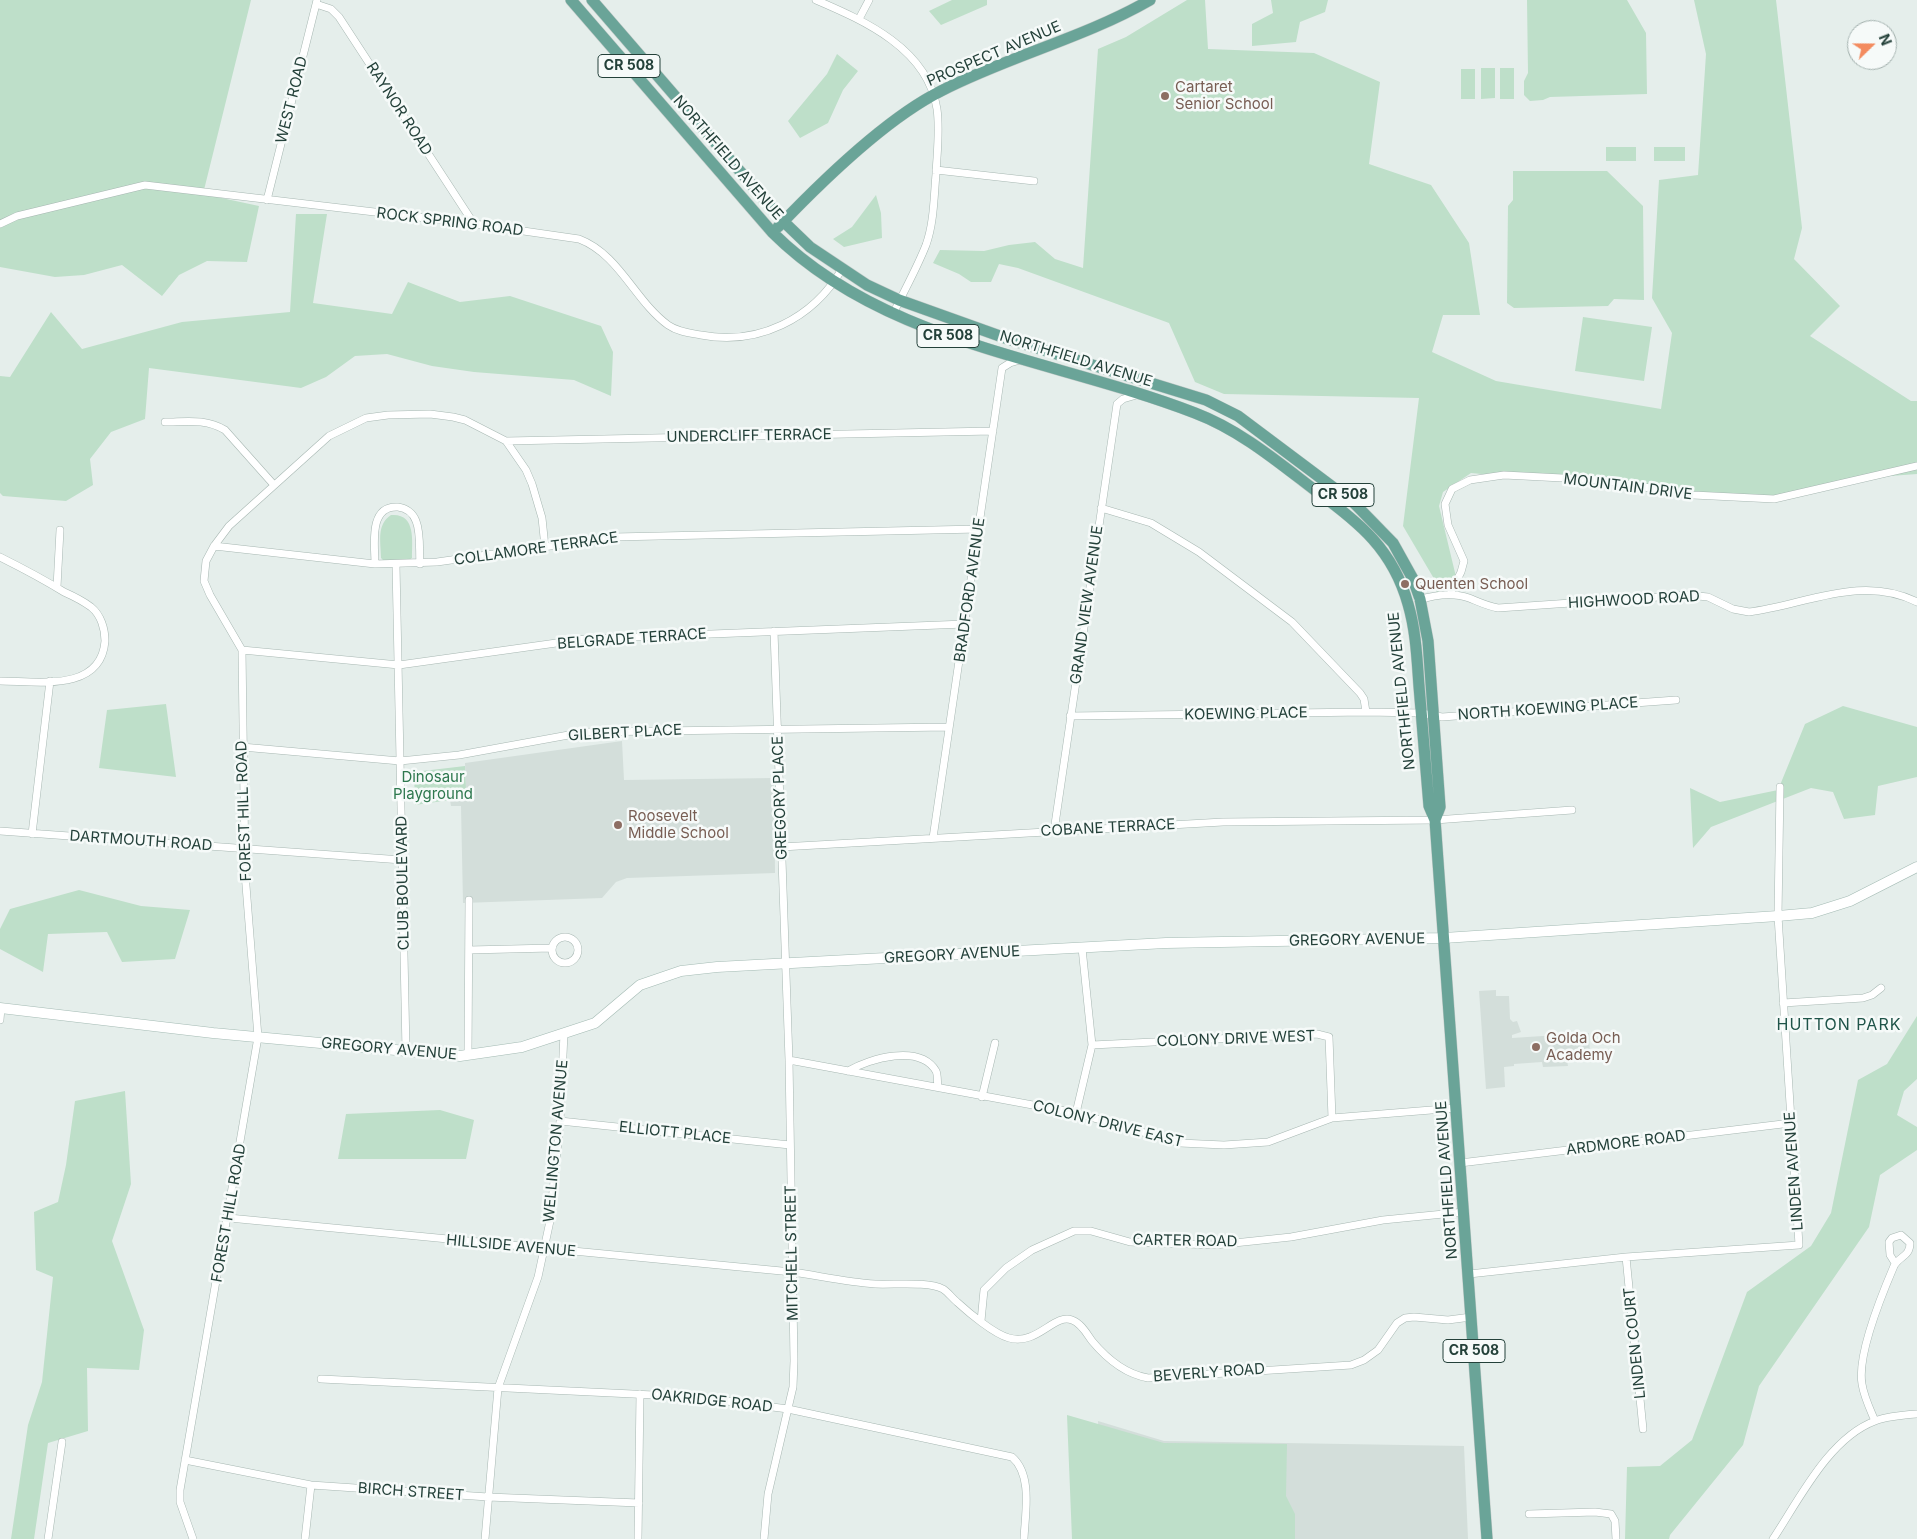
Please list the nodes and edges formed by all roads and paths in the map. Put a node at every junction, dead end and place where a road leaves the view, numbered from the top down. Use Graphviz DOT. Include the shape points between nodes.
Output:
graph roads {
  1 [pos="570,0"];
  2 [pos="592,0"];
  3 [pos="816,0"];
  4 [pos="869,0"];
  5 [pos="1144,1"];
  6 [pos="317,2"];
  7 [pos="859,19"];
  8 [pos="933,95"];
  9 [pos="936,170"];
  10 [pos="1034,181"];
  11 [pos="267,200"];
  12 [pos="783,222"];
  13 [pos="0,224"];
  14 [pos="474,224"];
  15 [pos="772,232"];
  16 [pos="842,269"];
  17 [pos="834,283"];
  18 [pos="899,300"];
  19 [pos="894,314"];
  20 [pos="1008,339"];
  21 [pos="1004,352"];
  22 [pos="1026,359"];
  23 [pos="1122,375"];
  24 [pos="1118,387"];
  25 [pos="1140,394"];
  26 [pos="164,422"];
  27 [pos="993,431"];
  28 [pos="506,441"];
  29 [pos="1917,466"];
  30 [pos="274,485"];
  31 [pos="1101,508"];
  32 [pos="979,529"];
  33 [pos="60,530"];
  34 [pos="214,546"];
  35 [pos="545,547"];
  36 [pos="0,557"];
  37 [pos="376,564"];
  38 [pos="420,564"];
  39 [pos="396,565"];
  40 [pos="57,587"];
  41 [pos="1450,594"];
  42 [pos="1420,598"];
  43 [pos="1917,602"];
  44 [pos="1408,603"];
  45 [pos="965,624"];
  46 [pos="774,631"];
  47 [pos="242,650"];
  48 [pos="398,665"];
  49 [pos="0,681"];
  50 [pos="50,681"];
  51 [pos="1676,700"];
  52 [pos="1366,712"];
  53 [pos="1427,714"];
  54 [pos="1070,716"];
  55 [pos="949,727"];
  56 [pos="778,728"];
  57 [pos="242,747"];
  58 [pos="400,761"];
  59 [pos="1780,787"];
  60 [pos="1572,810"];
  61 [pos="1435,820"];
  62 [pos="0,831"];
  63 [pos="1054,831"];
  64 [pos="32,834"];
  65 [pos="933,838"];
  66 [pos="782,847"];
  67 [pos="245,848"];
  68 [pos="402,860"];
  69 [pos="1917,867"];
  70 [pos="469,900"];
  71 [pos="1778,916"];
  72 [pos="1444,938"];
  73 [pos="552,948"];
  74 [pos="1082,948"];
  75 [pos="469,950"];
  76 [pos="785,964"];
  77 [pos="1881,988"];
  78 [pos="1784,1003"];
  79 [pos="1,1008"];
  80 [pos="0,1020"];
  81 [pos="564,1033"];
  82 [pos="258,1037"];
  83 [pos="994,1043"];
  84 [pos="1092,1045"];
  85 [pos="406,1052"];
  86 [pos="468,1055"];
  87 [pos="789,1060"];
  88 [pos="848,1071"];
  89 [pos="938,1087"];
  90 [pos="982,1097"];
  91 [pos="1456,1108"];
  92 [pos="1076,1113"];
  93 [pos="1332,1118"];
  94 [pos="560,1121"];
  95 [pos="1791,1123"];
  96 [pos="790,1145"];
  97 [pos="1460,1163"];
  98 [pos="1464,1212"];
  99 [pos="229,1218"];
  100 [pos="545,1249"];
  101 [pos="1626,1257"];
  102 [pos="1895,1263"];
  103 [pos="792,1272"];
  104 [pos="1469,1274"];
  105 [pos="1471,1317"];
  106 [pos="981,1321"];
  107 [pos="321,1380"];
  108 [pos="498,1388"];
  109 [pos="640,1394"];
  110 [pos="788,1409"];
  111 [pos="1917,1414"];
  112 [pos="1875,1421"];
  113 [pos="1643,1429"];
  114 [pos="62,1442"];
  115 [pos="185,1460"];
  116 [pos="311,1485"];
  117 [pos="488,1498"];
  118 [pos="639,1503"];
  119 [pos="1528,1514"];
  120 [pos="48,1539"];
  121 [pos="193,1539"];
  122 [pos="305,1539"];
  123 [pos="485,1539"];
  124 [pos="638,1539"];
  125 [pos="764,1539"];
  126 [pos="1024,1539"];
  127 [pos="1488,1539"];
  128 [pos="1616,1539"];
  129 [pos="1773,1539"];
  1 -- 15 [label="main road, NORTHFIELD AVENUE / CR 508"];
  2 -- 12 [label="main road, NORTHFIELD AVENUE / CR 508"];
  3 -- 7 [label="street"];
  4 -- 7 [label="street"];
  5 -- 8 [label="main road, PROSPECT AVENUE" via="1103,24 969,77"];
  6 -- 11 [label="street, WEST ROAD"];
  6 -- 14 [label="street, RAYNOR ROAD" via="339,17"];
  7 -- 8 [label="street" via="889,36 902,48 924,76"];
  8 -- 9 [label="street" via="938,121"];
  8 -- 12 [label="main road, PROSPECT AVENUE" via="893,122"];
  9 -- 10 [label="street"];
  9 -- 18 [label="street" via="927,243"];
  11 -- 13 [label="street, ROCK SPRING ROAD" via="145,185 17,216"];
  11 -- 14 [label="street, ROCK SPRING ROAD"];
  12 -- 15 [label="main road, PROSPECT AVENUE"];
  12 -- 16 [label="main road, NORTHFIELD AVENUE / CR 508"];
  14 -- 17 [label="street, ROCK SPRING ROAD" via="579,239 592,244 669,326 716,338 746,337 774,330 821,297"];
  15 -- 17 [label="main road, NORTHFIELD AVENUE / CR 508" via="797,257"];
  16 -- 17 [label="street, ROCK SPRING ROAD"];
  16 -- 18 [label="main road, NORTHFIELD AVENUE / CR 508"];
  17 -- 19 [label="main road, NORTHFIELD AVENUE / CR 508"];
  18 -- 19 [label="street"];
  18 -- 20 [label="main road, NORTHFIELD AVENUE / CR 508"];
  19 -- 21 [label="main road, NORTHFIELD AVENUE / CR 508" via="944,335"];
  20 -- 21 [label="main road"];
  20 -- 23 [label="main road, NORTHFIELD AVENUE / CR 508"];
  21 -- 22 [label="main road, NORTHFIELD AVENUE / CR 508"];
  22 -- 24 [label="main road, NORTHFIELD AVENUE / CR 508"];
  22 -- 27 [label="street, BRADFORD AVENUE" via="1002,368"];
  23 -- 24 [label="main road"];
  23 -- 42 [label="main road, NORTHFIELD AVENUE / CR 508" via="1206,400 1265,434 1354,503 1379,527 1404,561"];
  24 -- 25 [label="main road, NORTHFIELD AVENUE / CR 508"];
  25 -- 31 [label="street, GRAND VIEW AVENUE" via="1117,404"];
  25 -- 44 [label="main road, NORTHFIELD AVENUE / CR 508" via="1195,413 1249,440 1353,518 1383,550"];
  26 -- 30 [label="street" via="200,420 215,424 225,430"];
  27 -- 28 [label="street, UNDERCLIFF TERRACE"];
  27 -- 32 [label="street, BRADFORD AVENUE"];
  28 -- 30 [label="street" via="465,420 452,417 430,414 366,418 329,436"];
  28 -- 35 [label="street" via="532,484 542,518"];
  29 -- 41 [label="street, MOUNTAIN DRIVE" via="1774,498 1693,495 1601,480 1504,475 1470,480 1452,489 1445,504 1448,525 1464,561"];
  30 -- 34 [label="street" via="228,526"];
  31 -- 52 [label="street" via="1151,523 1199,552 1292,622 1360,693"];
  31 -- 54 [label="street, GRAND VIEW AVENUE"];
  32 -- 35 [label="street, COLLAMORE TERRACE" via="614,537"];
  32 -- 45 [label="street, BRADFORD AVENUE"];
  33 -- 40 [label="street"];
  34 -- 37 [label="street, COLLAMORE TERRACE"];
  34 -- 47 [label="street" via="206,561 204,580"];
  35 -- 38 [label="street, COLLAMORE TERRACE"];
  36 -- 40 [label="street"];
  37 -- 38 [label="street" via="377,520 386,510 398,507 411,513 417,524"];
  37 -- 39 [label="street, COLLAMORE TERRACE"];
  38 -- 39 [label="street, COLLAMORE TERRACE"];
  39 -- 48 [label="street, CLUB BOULEVARD"];
  40 -- 50 [label="street" via="91,607 101,622 105,639 101,656 90,671 70,681"];
  41 -- 42 [label="street, HIGHWOOD ROAD"];
  41 -- 43 [label="street, HIGHWOOD ROAD" via="1470,598 1482,606 1498,608 1688,595 1708,597 1733,609 1749,612 1846,591 1872,591"];
  42 -- 44 [label="street, HIGHWOOD ROAD"];
  42 -- 53 [label="main road, NORTHFIELD AVENUE / CR 508" via="1428,641"];
  44 -- 53 [label="main road, NORTHFIELD AVENUE / CR 508"];
  45 -- 46 [label="street, BELGRADE TERRACE"];
  45 -- 55 [label="street, BRADFORD AVENUE"];
  46 -- 48 [label="street, BELGRADE TERRACE" via="584,639"];
  46 -- 56 [label="street, GREGORY PLACE"];
  47 -- 48 [label="street, BELGRADE TERRACE"];
  47 -- 57 [label="street, FOREST HILL ROAD"];
  48 -- 58 [label="street, CLUB BOULEVARD"];
  49 -- 50 [label="street"];
  50 -- 64 [label="street"];
  51 -- 53 [label="street, NORTH KOEWING PLACE" via="1442,717"];
  52 -- 53 [label="street, KOEWING PLACE"];
  52 -- 54 [label="street, KOEWING PLACE"];
  53 -- 61 [label="main road, NORTHFIELD AVENUE / CR 508" via="1440,806"];
  54 -- 63 [label="street, GRAND VIEW AVENUE"];
  55 -- 56 [label="street, GILBERT PLACE"];
  55 -- 65 [label="street, BRADFORD AVENUE"];
  56 -- 58 [label="street, GILBERT PLACE" via="585,732 459,755"];
  56 -- 66 [label="street, GREGORY PLACE"];
  57 -- 58 [label="street, GILBERT PLACE"];
  57 -- 67 [label="street, FOREST HILL ROAD"];
  58 -- 68 [label="street, CLUB BOULEVARD"];
  59 -- 71 [label="street, LINDEN AVENUE"];
  60 -- 61 [label="street, COBANE TERRACE"];
  61 -- 63 [label="street, COBANE TERRACE" via="1223,822"];
  61 -- 72 [label="main road, NORTHFIELD AVENUE / CR 508"];
  62 -- 64 [label="street, DARTMOUTH ROAD"];
  63 -- 65 [label="street, COBANE TERRACE"];
  64 -- 67 [label="street, DARTMOUTH ROAD"];
  65 -- 66 [label="street, COBANE TERRACE"];
  66 -- 76 [label="street, GREGORY PLACE"];
  67 -- 68 [label="street, DARTMOUTH ROAD"];
  67 -- 82 [label="street, FOREST HILL ROAD"];
  68 -- 85 [label="street, CLUB BOULEVARD"];
  69 -- 71 [label="main road, GREGORY AVENUE" via="1850,901 1812,913"];
  70 -- 75 [label="street"];
  71 -- 72 [label="main road, GREGORY AVENUE"];
  71 -- 78 [label="street, LINDEN AVENUE"];
  72 -- 74 [label="main road, GREGORY AVENUE"];
  72 -- 91 [label="main road, NORTHFIELD AVENUE / CR 508"];
  73 -- 75 [label="street"];
  74 -- 76 [label="main road, GREGORY AVENUE"];
  74 -- 84 [label="street"];
  75 -- 86 [label="street"];
  76 -- 81 [label="main road, GREGORY AVENUE" via="681,971 640,985 595,1023"];
  76 -- 87 [label="street, MITCHELL STREET"];
  77 -- 78 [label="street" via="1863,998"];
  78 -- 95 [label="street, LINDEN AVENUE"];
  79 -- 80 [label="street"];
  79 -- 82 [label="main road, GREGORY AVENUE"];
  81 -- 86 [label="main road, GREGORY AVENUE" via="522,1047"];
  81 -- 94 [label="street, WELLINGTON AVENUE"];
  82 -- 85 [label="main road, GREGORY AVENUE"];
  82 -- 99 [label="street, FOREST HILL ROAD"];
  83 -- 90 [label="street"];
  84 -- 92 [label="street"];
  84 -- 93 [label="street, COLONY DRIVE WEST" via="1317,1034 1329,1037"];
  85 -- 86 [label="main road, GREGORY AVENUE"];
  87 -- 88 [label="street, COLONY DRIVE EAST"];
  87 -- 96 [label="street, MITCHELL STREET"];
  88 -- 89 [label="street, COLONY DRIVE EAST"];
  88 -- 89 [label="street" via="864,1062 913,1056 927,1061 937,1073"];
  89 -- 90 [label="street, COLONY DRIVE EAST"];
  90 -- 92 [label="street, COLONY DRIVE EAST"];
  91 -- 93 [label="street, COLONY DRIVE EAST"];
  91 -- 97 [label="main road, NORTHFIELD AVENUE / CR 508"];
  92 -- 93 [label="street, COLONY DRIVE EAST" via="1180,1143 1224,1145 1268,1142"];
  94 -- 96 [label="street, ELLIOTT PLACE"];
  94 -- 100 [label="street, WELLINGTON AVENUE"];
  95 -- 97 [label="street, ARDMORE ROAD"];
  95 -- 101 [label="street, LINDEN AVENUE" via="1799,1245"];
  96 -- 103 [label="street, MITCHELL STREET"];
  97 -- 98 [label="main road, NORTHFIELD AVENUE / CR 508"];
  98 -- 104 [label="main road, NORTHFIELD AVENUE / CR 508"];
  98 -- 106 [label="street, CARTER ROAD" via="1383,1220 1292,1237 1215,1245 1130,1242 1092,1231 1074,1231 1032,1250 1006,1268 984,1290"];
  99 -- 100 [label="street, HILLSIDE AVENUE"];
  99 -- 115 [label="street, FOREST HILL ROAD"];
  100 -- 103 [label="street, HILLSIDE AVENUE"];
  100 -- 108 [label="street, WELLINGTON AVENUE"];
  101 -- 104 [label="street, LINDEN AVENUE"];
  101 -- 113 [label="street, LINDEN COURT"];
  102 -- 112 [label="street" via="1862,1367 1862,1383"];
  103 -- 106 [label="street, BEVERLY ROAD" via="874,1284 944,1289"];
  103 -- 110 [label="street, MITCHELL STREET" via="793,1370"];
  104 -- 105 [label="main road, NORTHFIELD AVENUE / CR 508"];
  105 -- 106 [label="street, BEVERLY ROAD" via="1448,1320 1405,1318 1397,1323 1374,1353 1351,1364 1160,1378 1127,1372 1101,1351 1074,1320 1066,1318 1055,1322 1039,1334 1023,1340 1009,1338"];
  105 -- 127 [label="main road, NORTHFIELD AVENUE / CR 508"];
  107 -- 108 [label="street, OAKRIDGE ROAD"];
  108 -- 109 [label="street, OAKRIDGE ROAD"];
  108 -- 117 [label="street, WELLINGTON AVENUE"];
  109 -- 110 [label="street, OAKRIDGE ROAD" via="696,1397"];
  109 -- 118 [label="street"];
  110 -- 125 [label="street, MITCHELL STREET" via="768,1494"];
  110 -- 126 [label="street, OAKRIDGE ROAD" via="1012,1457 1024,1473"];
  111 -- 112 [label="street"];
  112 -- 129 [label="street" via="1833,1450"];
  114 -- 120 [label="street"];
  115 -- 116 [label="street, BIRCH STREET"];
  115 -- 121 [label="street, FOREST HILL ROAD" via="180,1502"];
  116 -- 117 [label="street, BIRCH STREET"];
  116 -- 122 [label="street"];
  117 -- 118 [label="street, BIRCH STREET"];
  117 -- 123 [label="street, WELLINGTON AVENUE"];
  118 -- 124 [label="street"];
  119 -- 128 [label="street" via="1612,1514"];
}
